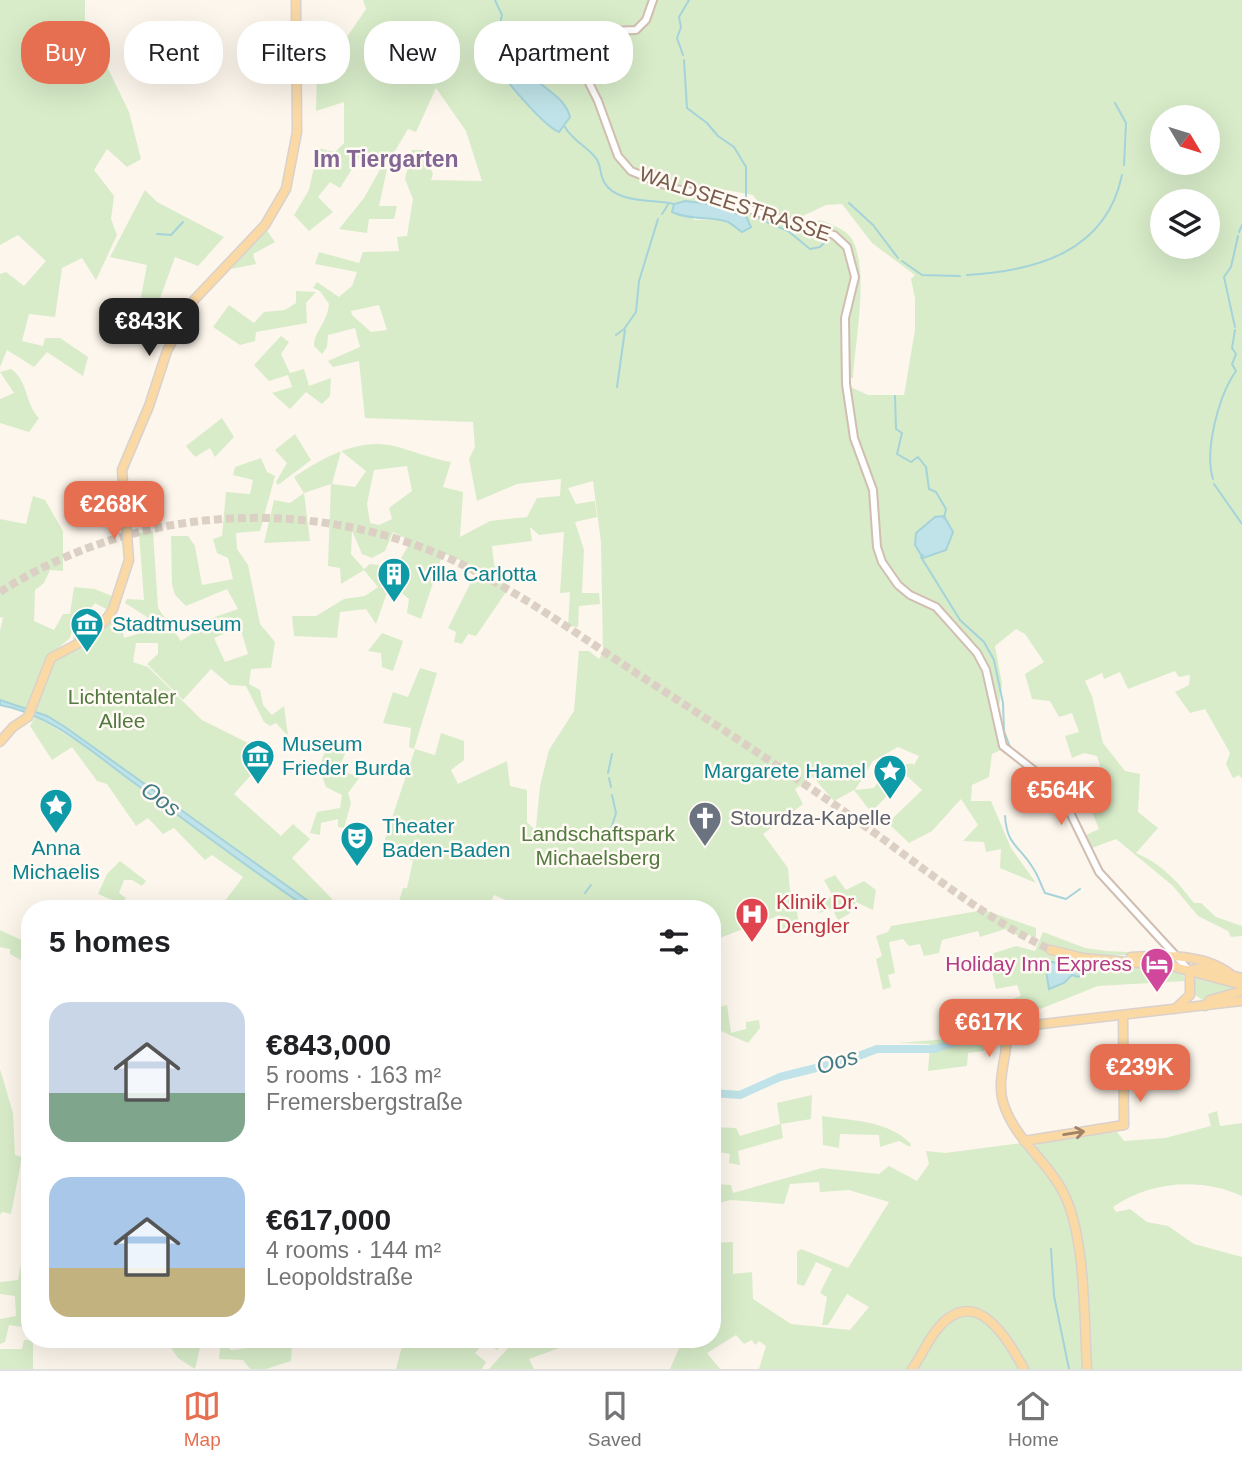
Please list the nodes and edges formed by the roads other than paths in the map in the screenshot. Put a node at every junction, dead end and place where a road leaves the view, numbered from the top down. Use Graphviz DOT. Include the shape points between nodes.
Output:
graph roads {
  1 [pos="296,0"];
  2 [pos="653,0"];
  3 [pos="0,742"];
  4 [pos="1051,950"];
  5 [pos="1176,956"];
  6 [pos="1115,960"];
  7 [pos="1190,971"];
  8 [pos="1238,977"];
  9 [pos="1242,985"];
  10 [pos="1242,991"];
  11 [pos="1191,993"];
  12 [pos="1242,1001"];
  13 [pos="1205,1006"];
  14 [pos="1172,1010"];
  15 [pos="1123,1016"];
  16 [pos="1024,1141"];
  17 [pos="912,1369"];
  18 [pos="1024,1369"];
  19 [pos="1087,1369"];
  1 -- 3 [label="main road" via="297,132 286,189 265,225 200,293 181,321 124,462 121,486 129,560 105,621 51,658 31,712"];
  2 -- 5 [label="street, WALDSEESTRASSE" via="646,20 636,30 575,35 574,53 618,156 631,171 675,189 721,197 834,235 847,247 855,277 845,318 849,412 873,489 882,562 898,585 936,607 976,653 988,676 1003,746 1059,790 1099,872"];
  4 -- 6 [label="main road"];
  5 -- 6 [label="main road"];
  5 -- 7 [label="street, WALDSEESTRASSE"];
  5 -- 8 [label="main road"];
  6 -- 7 [label="main road"];
  7 -- 8 [label="main road" via="1202,968"];
  7 -- 9 [label="main road"];
  7 -- 11 [label="main road"];
  10 -- 13 [label="main road" via="1210,1000"];
  11 -- 13 [label="main road"];
  11 -- 14 [label="main road" via="1184,1004"];
  12 -- 13 [label="main road"];
  13 -- 14 [label="main road"];
  14 -- 15 [label="main road"];
  16 -- 15 [label="main road, one-way" via="1124,1125"];
  15 -- 16 [label="main road" via="1007,1028 1003,1104"];
  16 -- 19 [label="main road" via="1057,1182 1071,1211"];
  17 -- 18 [label="main road" via="938,1328 960,1314 986,1317 1002,1331"];
}
